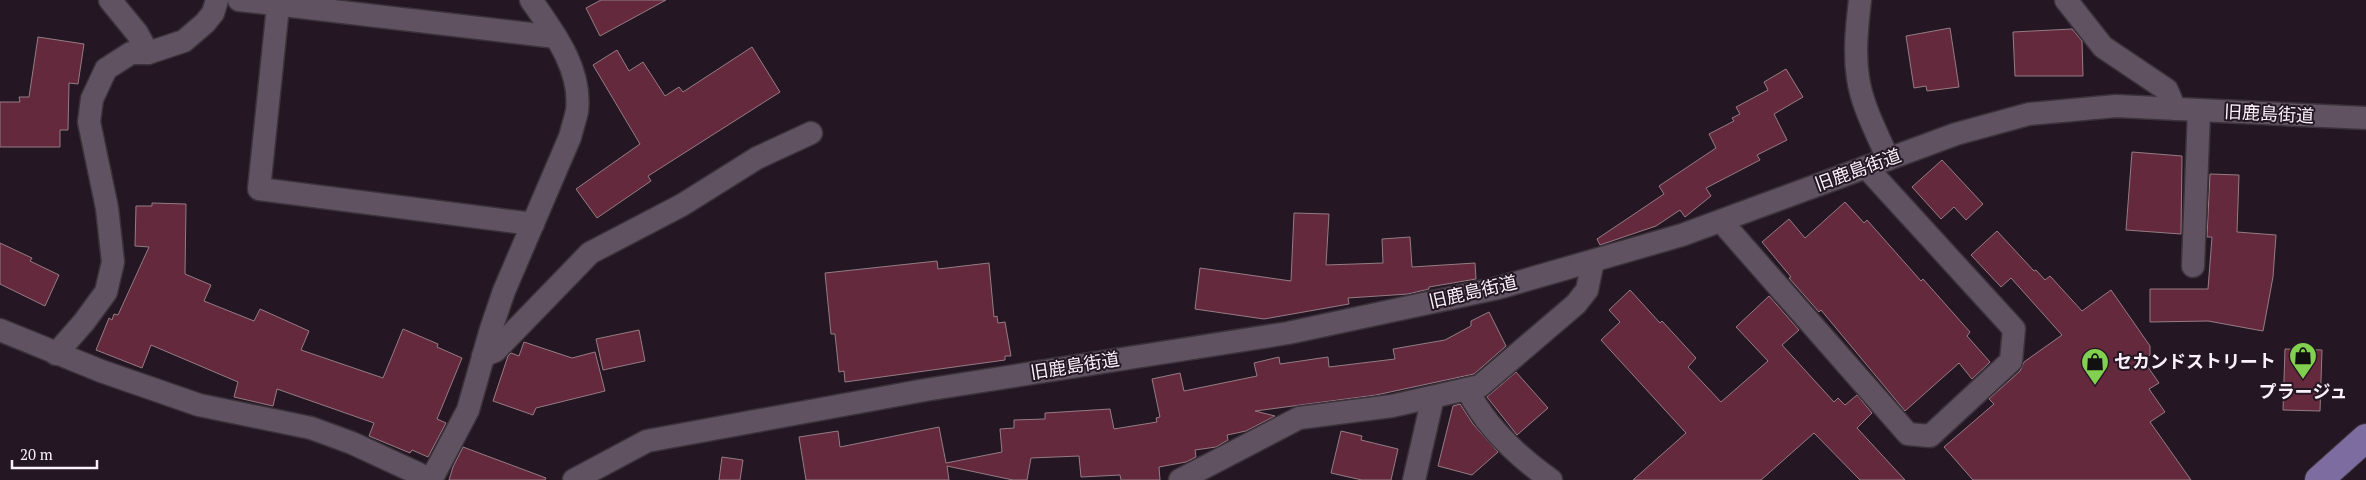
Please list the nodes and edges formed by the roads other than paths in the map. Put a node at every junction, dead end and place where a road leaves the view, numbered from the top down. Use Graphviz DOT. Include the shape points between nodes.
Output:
graph roads {
  1 [pos="110,0"];
  2 [pos="217,0"];
  3 [pos="239,0"];
  4 [pos="531,0"];
  5 [pos="1860,0"];
  6 [pos="2066,0"];
  7 [pos="278,6"];
  8 [pos="556,37"];
  9 [pos="148,53"];
  10 [pos="2175,109"];
  11 [pos="2199,111"];
  12 [pos="2366,118"];
  13 [pos="811,133"];
  14 [pos="1888,159"];
  15 [pos="1866,167"];
  16 [pos="1721,221"];
  17 [pos="533,224"];
  18 [pos="1593,261"];
  19 [pos="2193,266"];
  20 [pos="0,330"];
  21 [pos="56,354"];
  22 [pos="483,356"];
  23 [pos="1467,390"];
  24 [pos="1433,397"];
  25 [pos="2366,438"];
  26 [pos="432,480"];
  27 [pos="574,480"];
  28 [pos="1180,480"];
  29 [pos="1414,480"];
  30 [pos="1551,480"];
  31 [pos="2319,480"];
  1 -- 9 [label="street" via="137,33"];
  2 -- 9 [label="street" via="205,23 184,41"];
  3 -- 7 [label="street"];
  4 -- 8 [label="street"];
  5 -- 14 [label="street" via="1856,48 1858,80"];
  6 -- 10 [label="street" via="2103,47 2167,90"];
  7 -- 8 [label="street"];
  7 -- 17 [label="street" via="260,189"];
  8 -- 17 [label="street" via="572,66 577,111 570,137"];
  9 -- 21 [label="street" via="131,53 106,69 92,99 89,122 107,208 114,262 106,292"];
  10 -- 11 [label="street, 旧鹿島街道"];
  10 -- 14 [label="street, 旧鹿島街道" via="2116,106 2030,114 1956,134"];
  11 -- 12 [label="street, 旧鹿島街道"];
  11 -- 19 [label="street"];
  13 -- 22 [label="street" via="757,158 682,205 590,253 496,351"];
  14 -- 15 [label="street, 旧鹿島街道"];
  15 -- 16 [label="street, 旧鹿島街道"];
  15 -- 16 [label="street" via="2014,329 2011,361 1930,436 1908,434"];
  16 -- 18 [label="street, 旧鹿島街道"];
  17 -- 22 [label="street" via="504,291"];
  18 -- 23 [label="street" via="1587,290 1576,304 1488,382"];
  18 -- 27 [label="street, 旧鹿島街道" via="1498,288 1288,333 924,390 647,441"];
  20 -- 21 [label="street"];
  21 -- 26 [label="street" via="200,405 311,428"];
  22 -- 26 [label="street" via="468,410"];
  23 -- 24 [label="street"];
  23 -- 30 [label="street" via="1494,431"];
  24 -- 28 [label="street" via="1392,406 1299,418"];
  24 -- 29 [label="street"];
  25 -- 31 [label="main road"];
}
